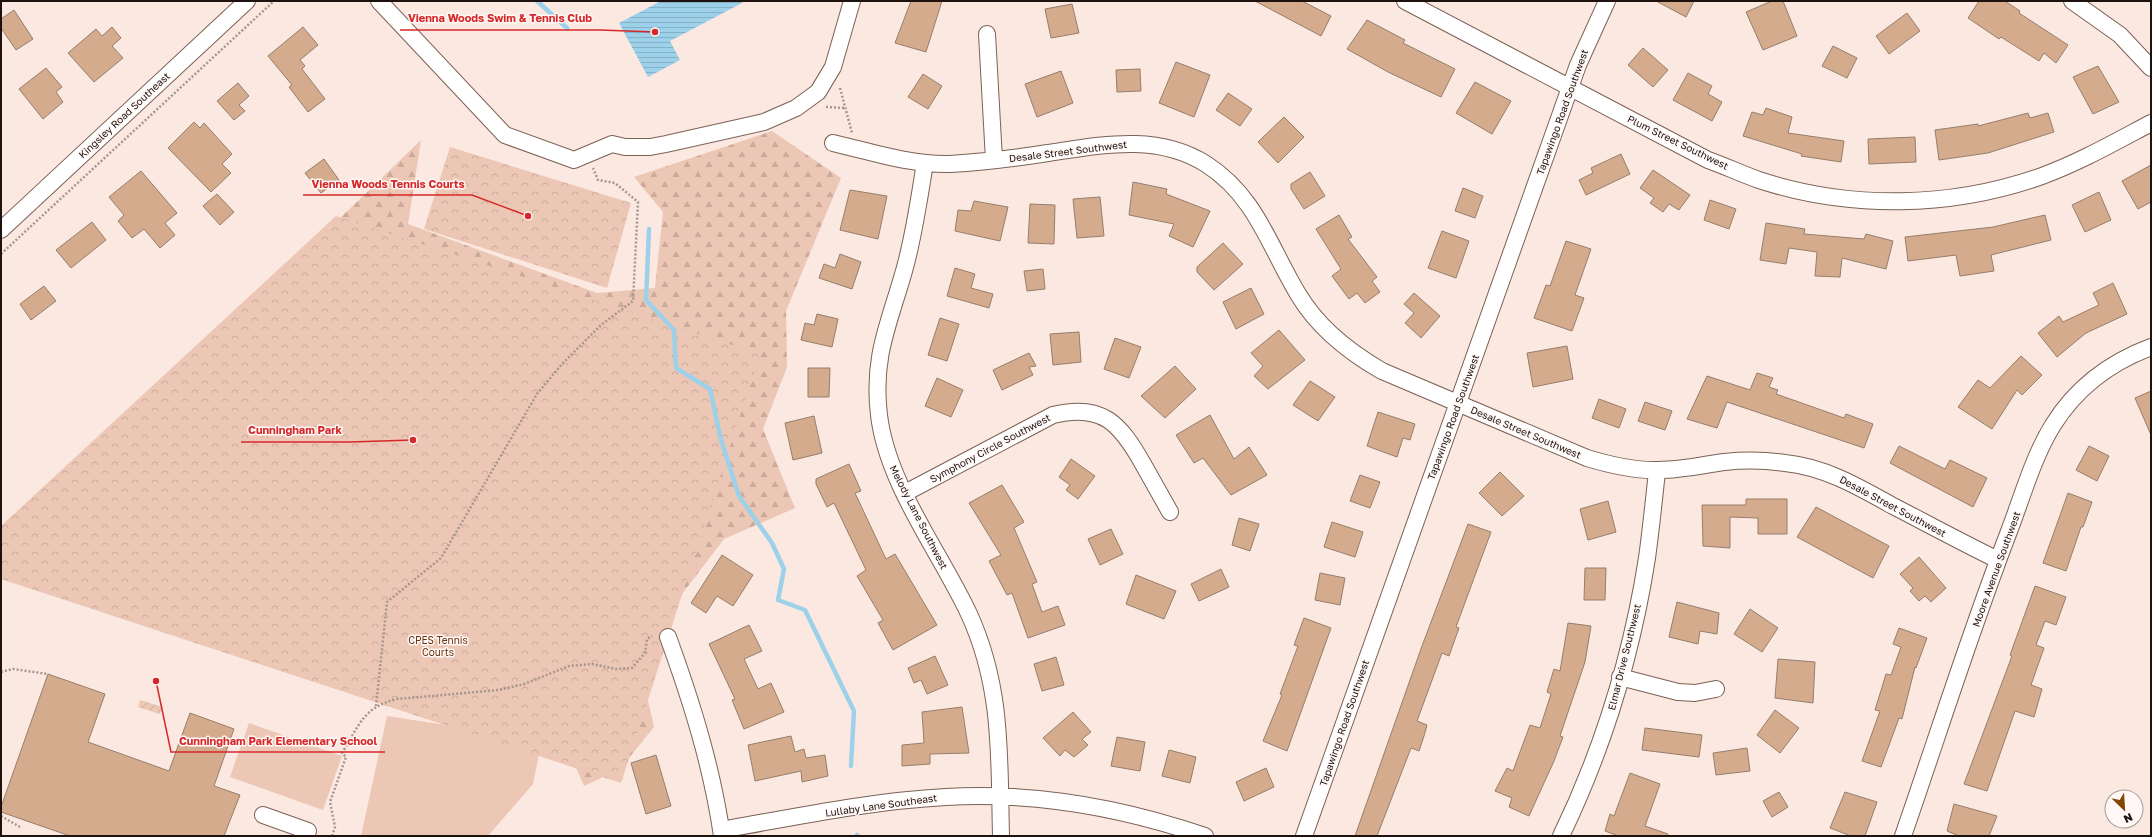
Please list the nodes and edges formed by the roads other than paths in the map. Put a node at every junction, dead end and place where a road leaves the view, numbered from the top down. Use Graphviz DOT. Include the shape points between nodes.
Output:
graph roads {
  1 [pos="247,1"];
  2 [pos="379,1"];
  3 [pos="852,1"];
  4 [pos="1405,1"];
  5 [pos="1607,1"];
  6 [pos="2072,1"];
  7 [pos="987,34"];
  8 [pos="2151,68"];
  9 [pos="1570,88"];
  10 [pos="2151,123"];
  11 [pos="833,143"];
  12 [pos="994,160"];
  13 [pos="925,163"];
  14 [pos="1,230"];
  15 [pos="2151,348"];
  16 [pos="1458,403"];
  17 [pos="1657,470"];
  18 [pos="905,493"];
  19 [pos="1170,512"];
  20 [pos="1998,560"];
  21 [pos="668,637"];
  22 [pos="1620,676"];
  23 [pos="1716,689"];
  24 [pos="1000,796"];
  25 [pos="263,815"];
  26 [pos="721,833"];
  27 [pos="306,836"];
  28 [pos="1001,836"];
  29 [pos="1205,836"];
  30 [pos="1304,836"];
  31 [pos="1561,836"];
  32 [pos="1903,836"];
  1 -- 14 [label="street, Kingsley Road Southeast"];
  2 -- 3 [label="street" via="505,135 574,160 612,144 650,147 764,122 796,108 818,92 833,67"];
  4 -- 9 [label="street, Plum Street Southwest"];
  5 -- 9 [label="street, Tapawingo Road Southwest"];
  6 -- 8 [label="street" via="2120,35"];
  7 -- 12 [label="street"];
  9 -- 10 [label="street, Plum Street Southwest" via="1708,160 1759,180 1838,198 1876,201 1919,201 2000,188 2042,176 2081,160"];
  9 -- 16 [label="street, Tapawingo Road Southwest"];
  11 -- 13 [label="street, Desale Street Southwest" via="900,160"];
  12 -- 13 [label="street, Desale Street Southwest" via="949,164"];
  12 -- 16 [label="street, Desale Street Southwest" via="1134,143 1182,152 1205,164 1224,177 1256,213 1298,295 1316,319 1337,340 1382,371"];
  13 -- 18 [label="street, Melody Lane Southwest" via="905,270 885,329 879,357 877,386 885,446"];
  15 -- 20 [label="street, Moore Avenue Southwest" via="2105,370 2084,387 2061,414 2043,444"];
  16 -- 17 [label="street, Desale Street Southwest" via="1587,458 1613,466"];
  16 -- 30 [label="street, Tapawingo Road Southwest"];
  17 -- 20 [label="street, Desale Street Southwest" via="1758,460 1813,469 1842,478"];
  17 -- 22 [label="street, Elmar Drive Southwest" via="1646,558 1635,618"];
  18 -- 19 [label="street, Symphony Circle Southwest" via="1053,415 1083,411 1097,414 1112,422 1124,433"];
  18 -- 24 [label="street, Melody Lane Southwest" via="969,615 982,647 992,684 998,722"];
  20 -- 32 [label="street, Moore Avenue Southwest"];
  21 -- 26 [label="street" via="699,727 712,778"];
  22 -- 23 [label="street" via="1678,692 1695,693"];
  22 -- 31 [label="street, Elmar Drive Southwest" via="1593,761"];
  24 -- 26 [label="street, Lullaby Lane Southeast" via="903,800"];
  24 -- 28 [label="street, Melody Lane Southwest"];
  24 -- 29 [label="street, Lullaby Lane Southeast" via="1078,804 1133,815"];
  25 -- 27 [label="street" via="308,831"];
}
